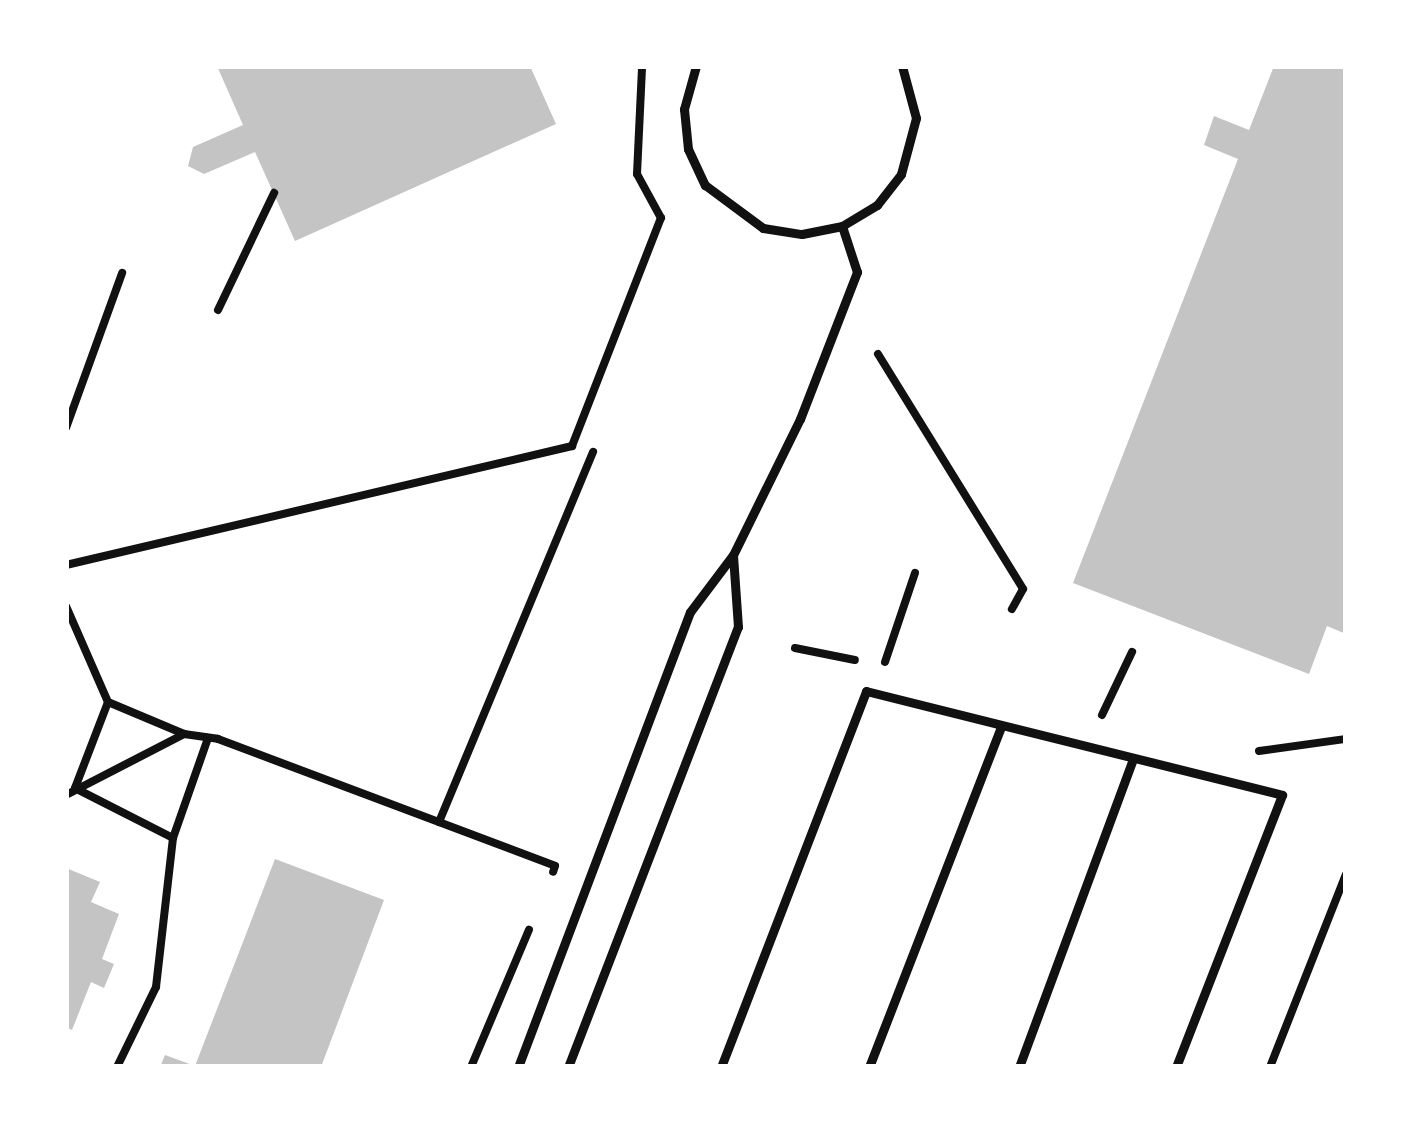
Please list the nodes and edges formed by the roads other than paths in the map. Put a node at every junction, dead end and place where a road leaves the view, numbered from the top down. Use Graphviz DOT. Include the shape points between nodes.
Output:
graph roads {
  1 [pos="696,66"];
  2 [pos="902,66"];
  3 [pos="842,226"];
  4 [pos="734,555"];
  5 [pos="1001,726"];
  6 [pos="1133,758"];
  7 [pos="518,1067"];
  8 [pos="568,1067"];
  9 [pos="721,1067"];
  10 [pos="869,1067"];
  11 [pos="1018,1067"];
  12 [pos="1176,1067"];
  1 -- 3 [label="lane" via="684,109 688,149 705,185 763,228 802,234"];
  2 -- 3 [label="lane" via="916,118 901,173 877,205"];
  3 -- 4 [label="lane" via="857,272 800,419"];
  4 -- 7 [label="lane" via="690,612"];
  4 -- 8 [label="lane" via="738,627"];
  5 -- 6 [label="lane"];
  5 -- 9 [label="lane" via="866,692"];
  5 -- 10 [label="lane"];
  6 -- 11 [label="lane"];
  6 -- 12 [label="lane" via="1282,795"];
}
